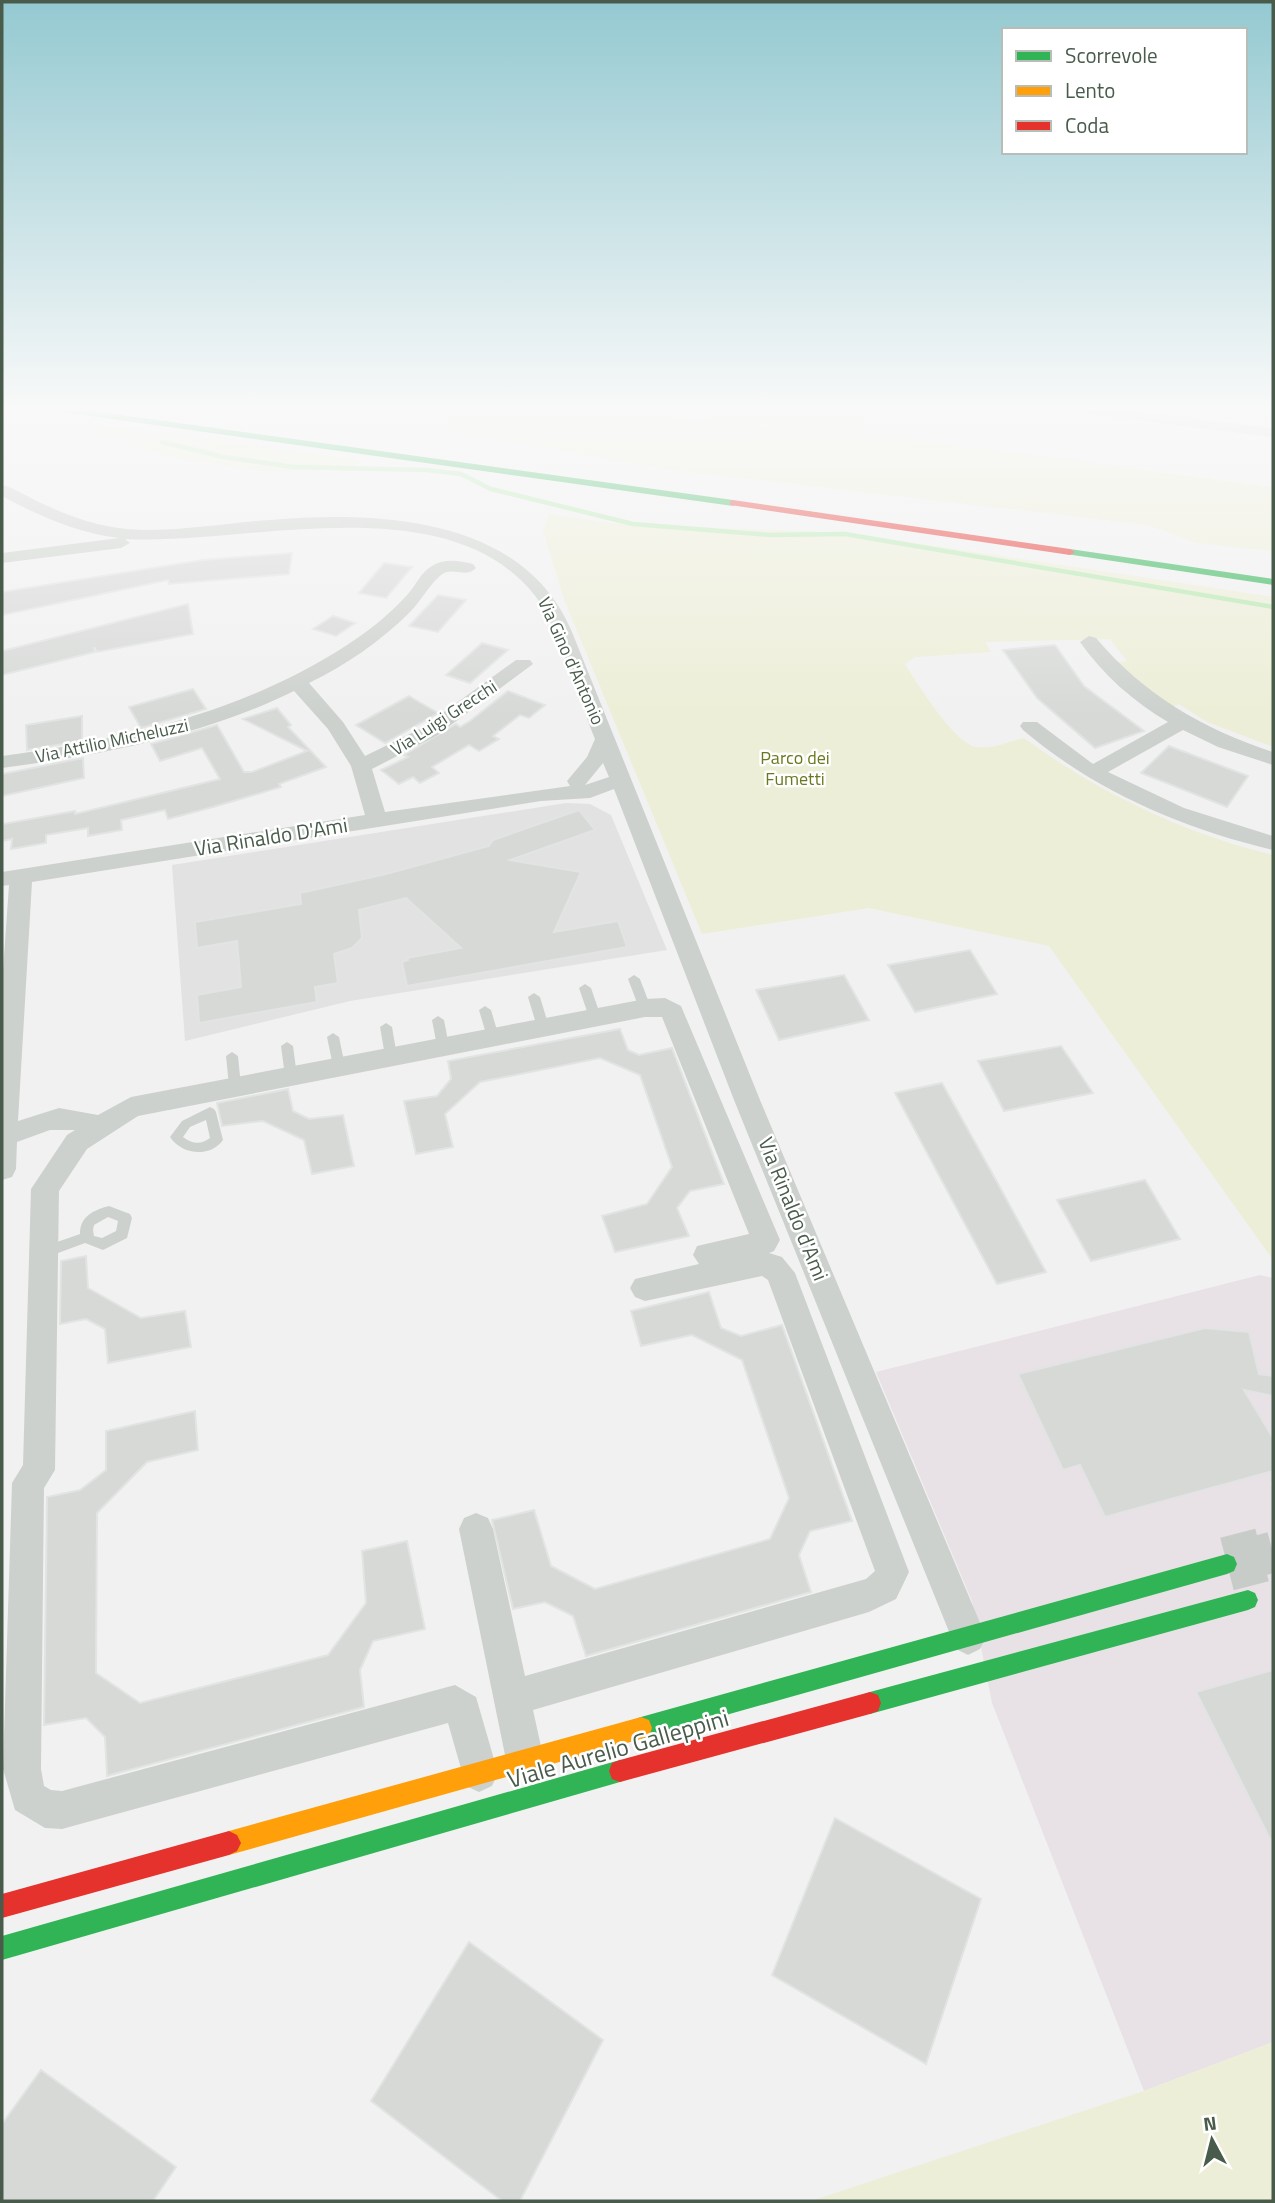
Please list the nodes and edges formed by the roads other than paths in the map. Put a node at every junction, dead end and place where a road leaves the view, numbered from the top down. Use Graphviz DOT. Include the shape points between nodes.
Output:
graph roads {
  1 [pos="48,511"];
  2 [pos="787,511"];
  3 [pos="884,511"];
  4 [pos="78,525"];
  5 [pos="108,532"];
  6 [pos="171,535"];
  7 [pos="82,545"];
  8 [pos="2,558"];
  9 [pos="1273,566"];
  10 [pos="467,568"];
  11 [pos="1273,582"];
  12 [pos="1089,642"];
  13 [pos="523,664"];
  14 [pos="298,683"];
  15 [pos="1183,722"];
  16 [pos="1030,726"];
  17 [pos="605,738"];
  18 [pos="1273,759"];
  19 [pos="2,762"];
  20 [pos="361,766"];
  21 [pos="1093,772"];
  22 [pos="579,786"];
  23 [pos="625,793"];
  24 [pos="377,820"];
  25 [pos="1273,843"];
  26 [pos="11,878"];
  27 [pos="634,979"];
  28 [pos="585,988"];
  29 [pos="534,997"];
  30 [pos="645,1008"];
  31 [pos="595,1017"];
  32 [pos="543,1027"];
  33 [pos="287,1046"];
  34 [pos="232,1056"];
  35 [pos="291,1076"];
  36 [pos="219,1096"];
  37 [pos="100,1127"];
  38 [pos="12,1133"];
  39 [pos="71,1150"];
  40 [pos="2,1169"];
  41 [pos="87,1237"];
  42 [pos="704,1248"];
  43 [pos="42,1253"];
  44 [pos="645,1288"];
  45 [pos="476,1529"];
  46 [pos="1227,1564"];
  47 [pos="1248,1600"];
  48 [pos="968,1637"];
  49 [pos="512,1698"];
  50 [pos="525,1760"];
  51 [pos="479,1773"];
  52 [pos="2,1906"];
  53 [pos="2,1948"];
  1 -- 4 [label="street"];
  2 -- 11 [label="main road"];
  3 -- 9 [label="main road"];
  4 -- 5 [label="street"];
  4 -- 7 [label="street"];
  5 -- 6 [label="street"];
  5 -- 7 [label="street" via="99,542"];
  6 -- 7 [label="street"];
  6 -- 17 [label="street, Via Gino d'Antonio" via="351,522 431,532 489,552 524,574 546,597"];
  7 -- 8 [label="street"];
  10 -- 14 [label="street, Via Attilio Micheluzzi" via="438,569 376,633"];
  12 -- 15 [label="street" via="1130,687"];
  13 -- 20 [label="street, Via Luigi Grecchi" via="429,732"];
  14 -- 19 [label="street, Via Attilio Micheluzzi" via="229,712 142,739"];
  14 -- 20 [label="street" via="336,726"];
  15 -- 18 [label="street"];
  15 -- 21 [label="street"];
  16 -- 21 [label="street"];
  17 -- 22 [label="street"];
  17 -- 23 [label="street, Via Gino d'Antonio"];
  20 -- 24 [label="street"];
  21 -- 25 [label="street" via="1174,811"];
  22 -- 23 [label="street, Via Rinaldo D'Ami" via="608,797"];
  22 -- 24 [label="street, Via Rinaldo D'Ami"];
  23 -- 48 [label="street, Via Rinaldo d'Ami"];
  24 -- 26 [label="street, Via Rinaldo D'Ami"];
  26 -- 38 [label="street"];
  27 -- 30 [label="lane"];
  28 -- 31 [label="lane"];
  29 -- 32 [label="lane"];
  30 -- 31 [label="street"];
  30 -- 42 [label="street" via="665,1007 672,1012 766,1240"];
  31 -- 32 [label="street"];
  32 -- 35 [label="street" via="489,1023 336,1052"];
  33 -- 35 [label="lane"];
  34 -- 36 [label="lane"];
  35 -- 36 [label="street"];
  36 -- 37 [label="street" via="131,1107"];
  37 -- 38 [label="street" via="66,1116"];
  37 -- 39 [label="street"];
  38 -- 39 [label="street" via="55,1139"];
  38 -- 40 [label="street"];
  39 -- 43 [label="street" via="45,1189"];
  41 -- 43 [label="lane"];
  43 -- 51 [label="street" via="39,1470 28,1483 22,1769 28,1797 45,1809 62,1810 454,1703 463,1710"];
  44 -- 49 [label="street" via="762,1265 780,1273 892,1572 889,1583 869,1595"];
  45 -- 49 [label="street"];
  46 -- 48 [label="main road, Viale Aurelio Galleppini"];
  47 -- 53 [label="main road, Viale Aurelio Galleppini" via="692,1751"];
  48 -- 50 [label="main road, Viale Aurelio Galleppini"];
  49 -- 50 [label="street"];
  50 -- 51 [label="main road, Viale Aurelio Galleppini"];
  51 -- 52 [label="main road, Viale Aurelio Galleppini"];
}
